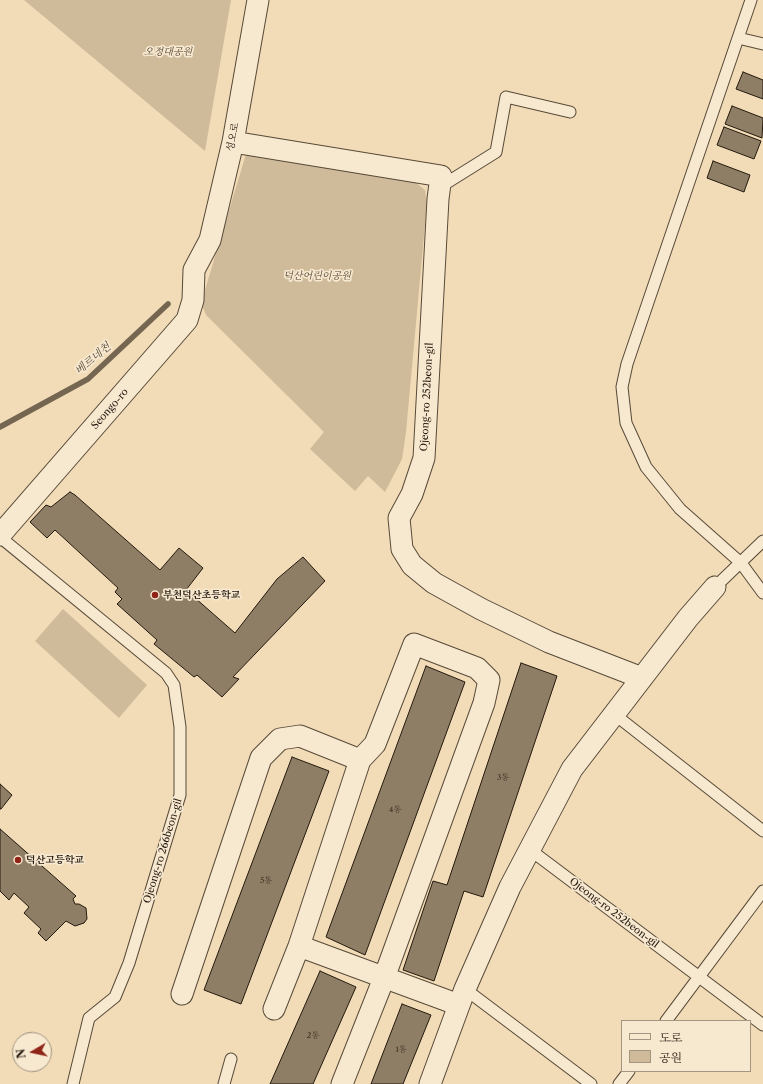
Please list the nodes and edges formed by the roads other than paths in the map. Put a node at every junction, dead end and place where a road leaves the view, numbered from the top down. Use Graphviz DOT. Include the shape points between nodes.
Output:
graph roads {
  1 [pos="258,0"];
  2 [pos="751,0"];
  3 [pos="738,38"];
  4 [pos="763,44"];
  5 [pos="570,112"];
  6 [pos="233,142"];
  7 [pos="440,187"];
  8 [pos="0,536"];
  9 [pos="763,541"];
  10 [pos="740,563"];
  11 [pos="716,587"];
  12 [pos="763,593"];
  13 [pos="642,678"];
  14 [pos="614,714"];
  15 [pos="360,760"];
  16 [pos="763,831"];
  17 [pos="529,849"];
  18 [pos="763,891"];
  19 [pos="299,946"];
  20 [pos="699,977"];
  21 [pos="384,978"];
  22 [pos="182,994"];
  23 [pos="462,997"];
  24 [pos="274,1009"];
  25 [pos="667,1020"];
  26 [pos="763,1025"];
  27 [pos="231,1060"];
  28 [pos="628,1072"];
  29 [pos="73,1084"];
  30 [pos="224,1084"];
  31 [pos="342,1084"];
  32 [pos="430,1084"];
  33 [pos="592,1084"];
  34 [pos="619,1084"];
  1 -- 6 [label="street, 성오로"];
  2 -- 3 [label="lane"];
  3 -- 4 [label="lane"];
  3 -- 10 [label="lane" via="627,364 622,387 626,423 646,467 680,508"];
  5 -- 7 [label="lane" via="506,97 496,152"];
  6 -- 7 [label="street" via="441,176"];
  6 -- 8 [label="street, Seongo-ro" via="210,240 194,270 193,300 187,320"];
  7 -- 13 [label="street, Ojeong-ro 252beon-gil" via="424,458 412,494 399,518 402,549 412,565 434,583 481,610 549,642"];
  8 -- 29 [label="lane, Ojeong-ro 266beon-gil" via="166,673 174,685 180,727 180,795 132,955 115,997 89,1018"];
  9 -- 10 [label="lane"];
  10 -- 11 [label="lane"];
  10 -- 12 [label="lane"];
  11 -- 13 [label="street" via="688,618"];
  13 -- 14 [label="street"];
  14 -- 16 [label="lane"];
  14 -- 17 [label="street" via="572,769"];
  15 -- 19 [label="street"];
  15 -- 21 [label="street" via="375,744 414,644 477,668 489,680 481,710"];
  15 -- 22 [label="street" via="300,736 280,739 261,758"];
  17 -- 20 [label="lane, Ojeong-ro 252beon-gil"];
  17 -- 23 [label="street"];
  18 -- 20 [label="lane"];
  19 -- 21 [label="street"];
  19 -- 24 [label="street"];
  20 -- 25 [label="lane"];
  20 -- 26 [label="lane, Ojeong-ro 252beon-gil"];
  21 -- 23 [label="street"];
  21 -- 31 [label="street"];
  23 -- 32 [label="street"];
  23 -- 33 [label="lane"];
  27 -- 30 [label="lane"];
  28 -- 34 [label="lane"];
}
